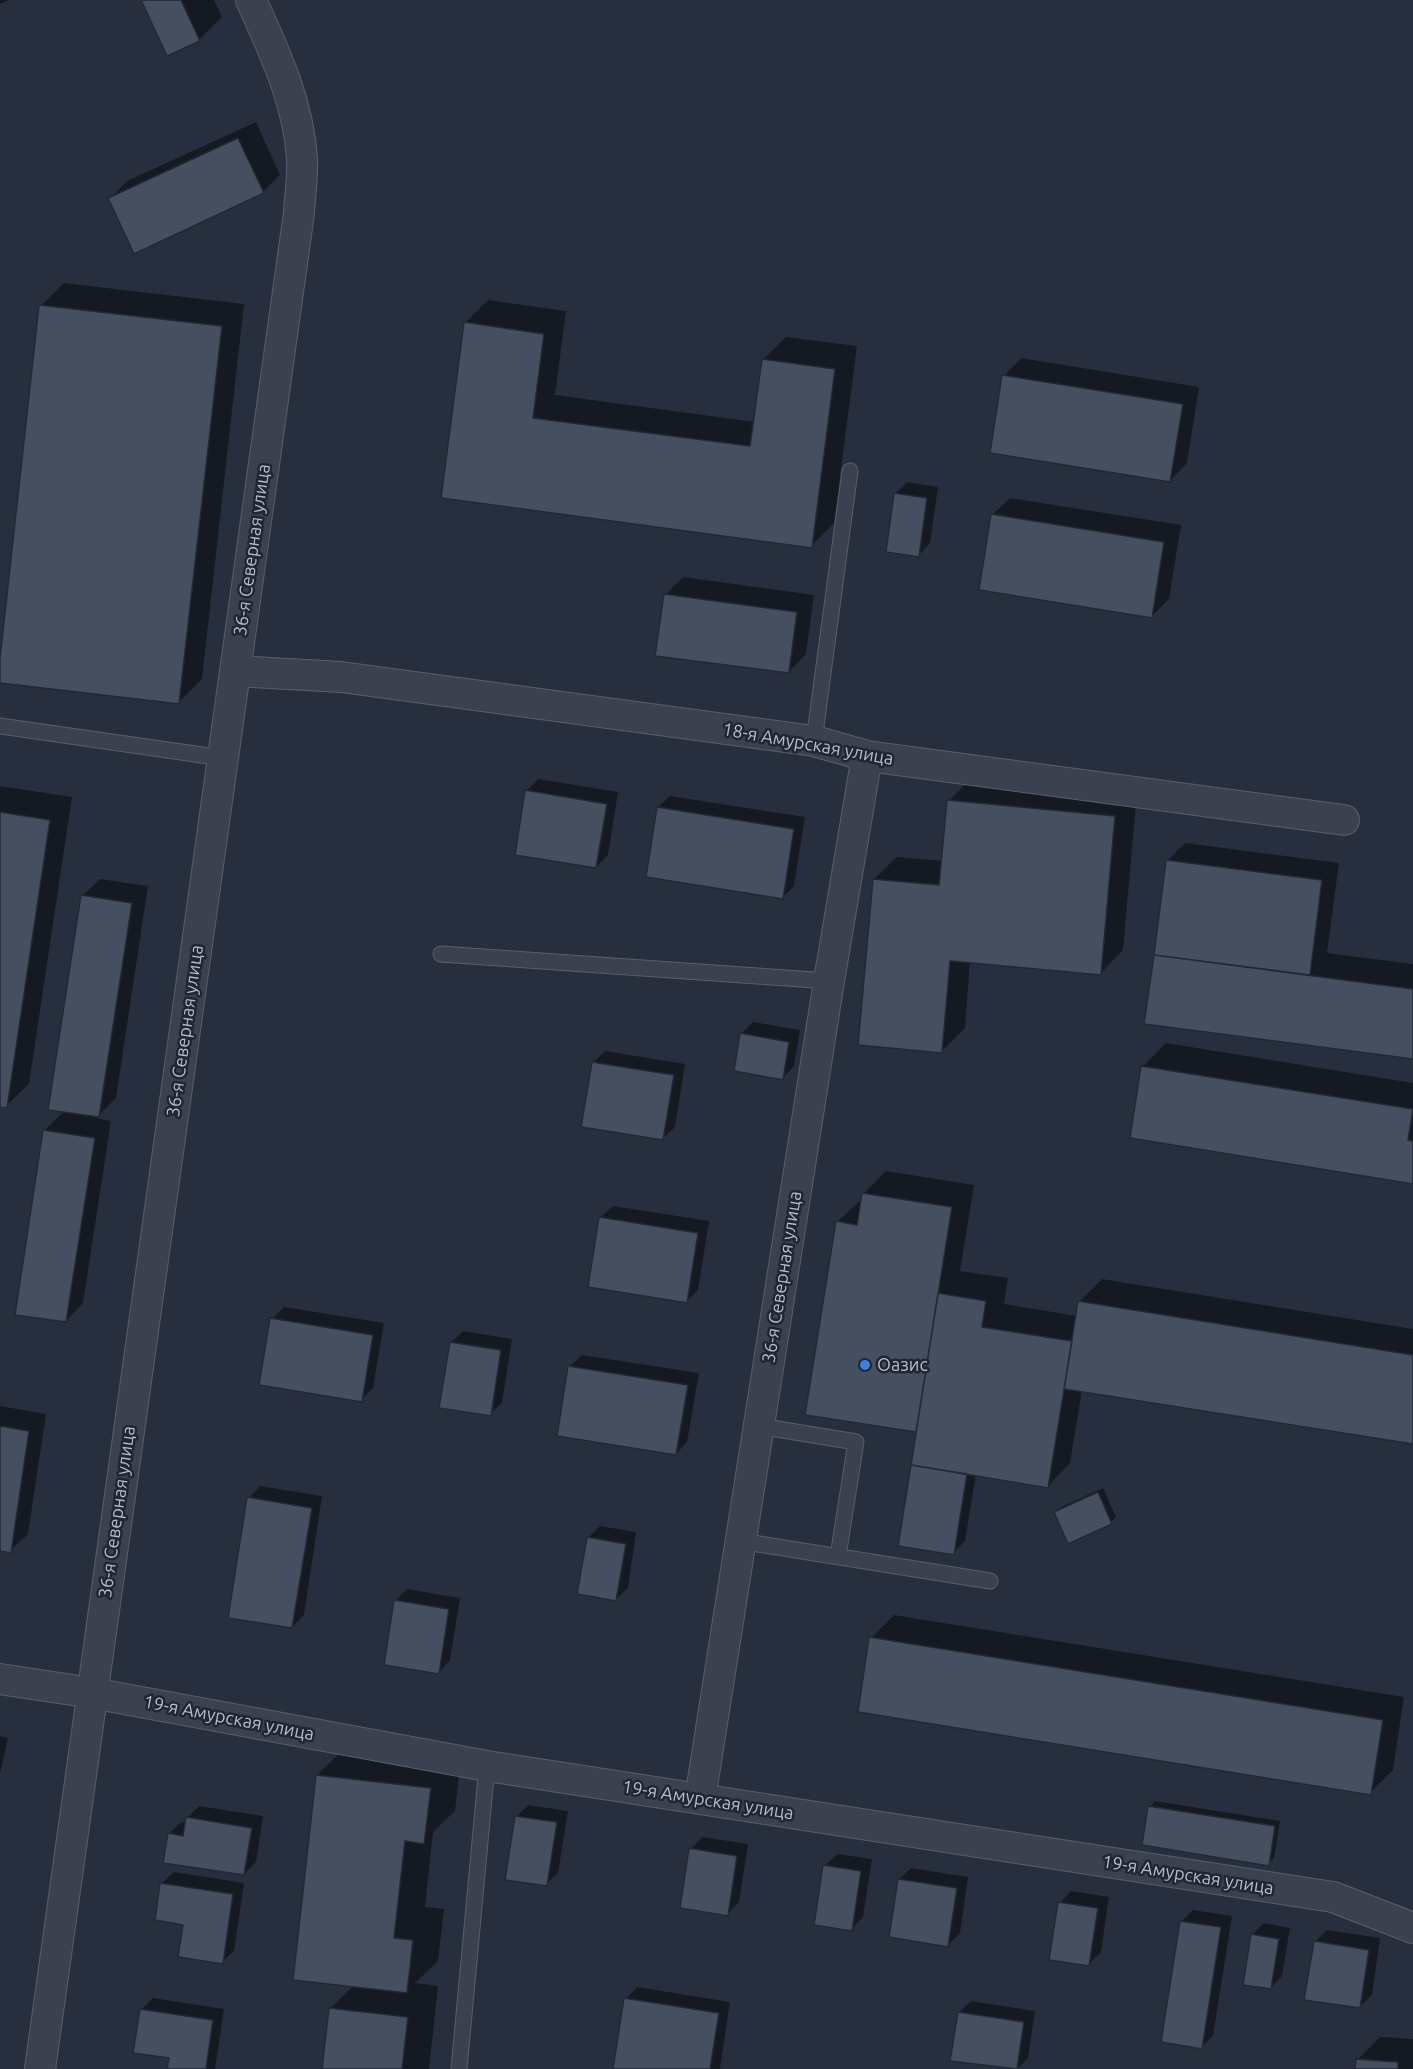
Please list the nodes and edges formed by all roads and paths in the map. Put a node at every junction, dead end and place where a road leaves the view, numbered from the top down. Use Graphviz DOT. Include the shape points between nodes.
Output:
graph roads {
  1 [pos="251,0"];
  2 [pos="850,471"];
  3 [pos="235,671"];
  4 [pos="0,726"];
  5 [pos="814,741"];
  6 [pos="867,756"];
  7 [pos="223,758"];
  8 [pos="1344,820"];
  9 [pos="441,954"];
  10 [pos="829,981"];
  11 [pos="759,1426"];
  12 [pos="741,1541"];
  13 [pos="838,1557"];
  14 [pos="990,1581"];
  15 [pos="0,1679"];
  16 [pos="92,1693"];
  17 [pos="487,1766"];
  18 [pos="700,1799"];
  19 [pos="1413,1928"];
  20 [pos="40,2069"];
  21 [pos="459,2069"];
  1 -- 3 [label="street, 36-я Северная улица" via="295,108 302,159 299,213"];
  2 -- 5 [label="lane"];
  3 -- 5 [label="street, 18-я Амурская улица" via="341,677"];
  3 -- 7 [label="street, 36-я Северная улица"];
  4 -- 7 [label="lane"];
  5 -- 6 [label="street, 18-я Амурская улица"];
  6 -- 8 [label="street, 18-я Амурская улица"];
  6 -- 10 [label="street, 36-я Северная улица"];
  7 -- 16 [label="street, 36-я Северная улица"];
  9 -- 10 [label="lane"];
  10 -- 11 [label="street, 36-я Северная улица"];
  11 -- 12 [label="street, 36-я Северная улица"];
  11 -- 13 [label="lane" via="856,1442"];
  12 -- 13 [label="lane"];
  12 -- 18 [label="street, 36-я Северная улица"];
  13 -- 14 [label="lane"];
  15 -- 16 [label="street, 19-я Амурская улица"];
  16 -- 17 [label="street, 19-я Амурская улица"];
  16 -- 20 [label="street, 36-я Северная улица"];
  17 -- 18 [label="street, 19-я Амурская улица"];
  17 -- 21 [label="lane"];
  18 -- 19 [label="street, 19-я Амурская улица" via="1333,1897"];
}
